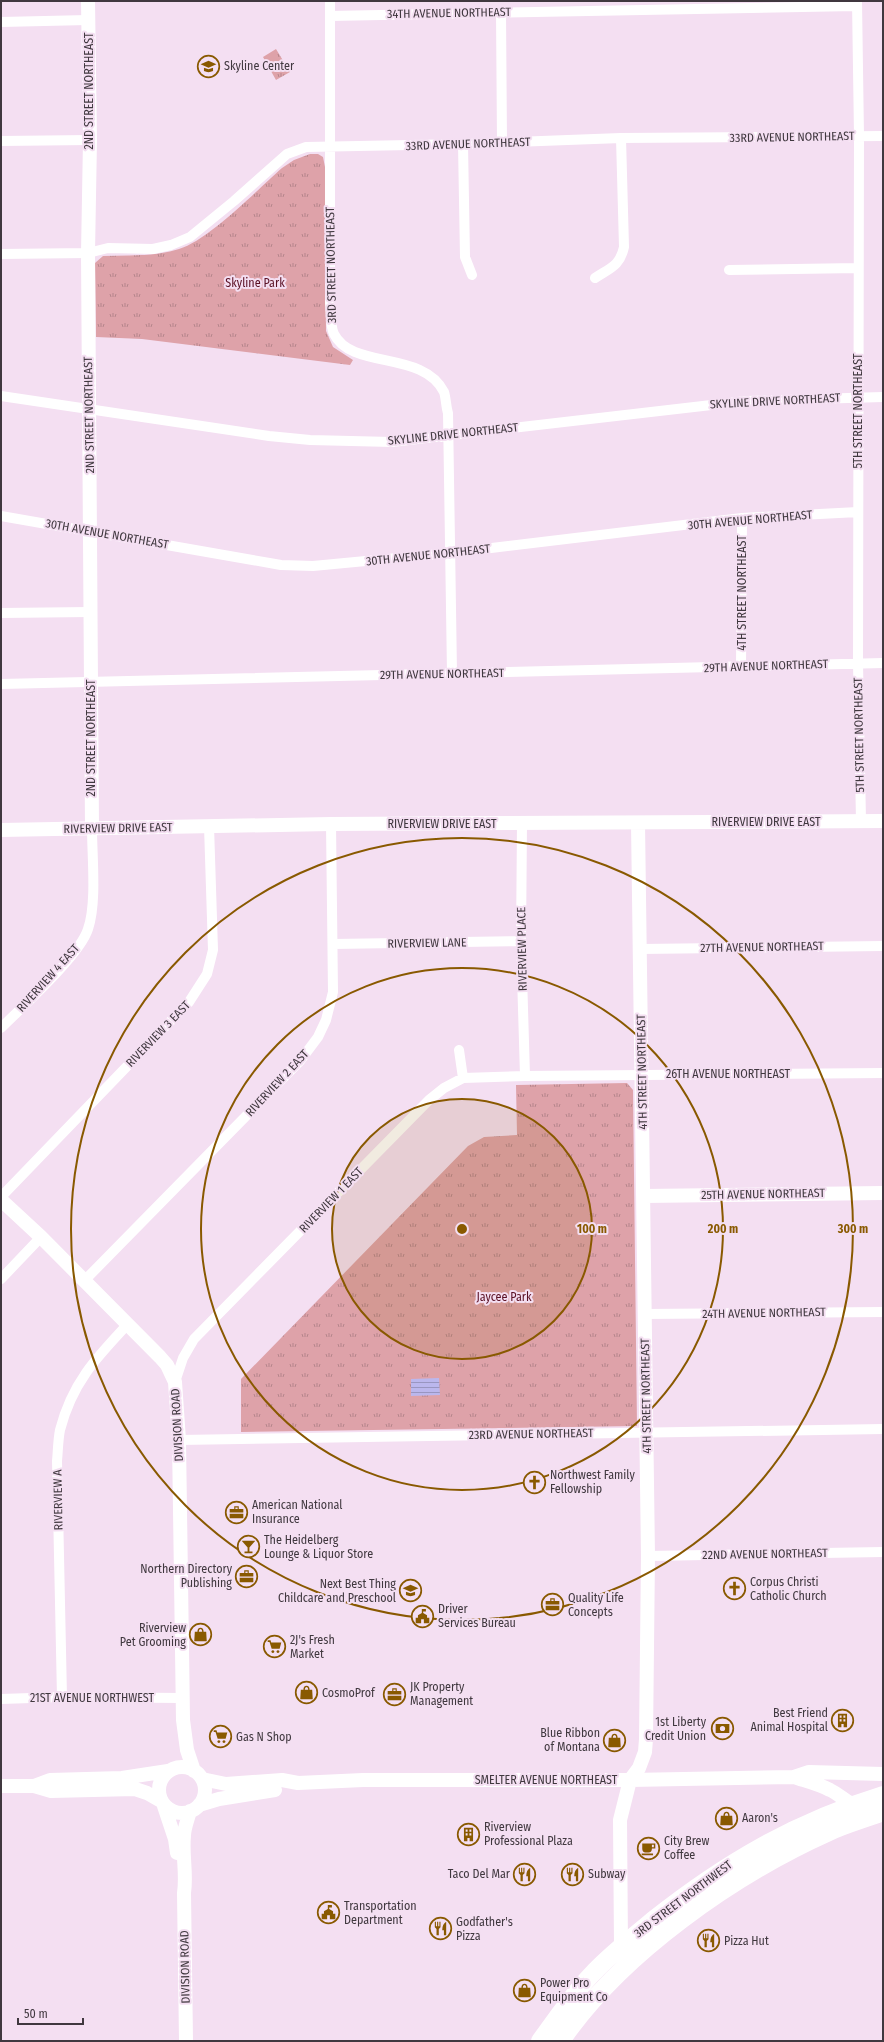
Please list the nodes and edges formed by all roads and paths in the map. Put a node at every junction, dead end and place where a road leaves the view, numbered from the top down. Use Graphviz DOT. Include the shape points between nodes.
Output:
graph roads {
  1 [pos="88,1"];
  2 [pos="330,1"];
  3 [pos="856,4"];
  4 [pos="669,5"];
  5 [pos="501,12"];
  6 [pos="330,16"];
  7 [pos="88,20"];
  8 [pos="1,22"];
  9 [pos="859,136"];
  10 [pos="883,136"];
  11 [pos="621,138"];
  12 [pos="90,140"];
  13 [pos="1,141"];
  14 [pos="502,143"];
  15 [pos="463,144"];
  16 [pos="329,146"];
  17 [pos="88,253"];
  18 [pos="1,254"];
  19 [pos="858,268"];
  20 [pos="729,270"];
  21 [pos="472,275"];
  22 [pos="595,278"];
  23 [pos="1,396"];
  24 [pos="857,397"];
  25 [pos="883,398"];
  26 [pos="89,408"];
  27 [pos="448,435"];
  28 [pos="858,512"];
  29 [pos="1,516"];
  30 [pos="742,518"];
  31 [pos="90,531"];
  32 [pos="450,553"];
  33 [pos="90,612"];
  34 [pos="1,613"];
  35 [pos="858,663"];
  36 [pos="883,663"];
  37 [pos="741,667"];
  38 [pos="452,673"];
  39 [pos="91,682"];
  40 [pos="1,684"];
  41 [pos="861,821"];
  42 [pos="883,821"];
  43 [pos="522,823"];
  44 [pos="638,823"];
  45 [pos="331,824"];
  46 [pos="209,826"];
  47 [pos="92,828"];
  48 [pos="1,830"];
  49 [pos="521,941"];
  50 [pos="333,944"];
  51 [pos="883,946"];
  52 [pos="640,949"];
  53 [pos="1,1028"];
  54 [pos="459,1050"];
  55 [pos="883,1073"];
  56 [pos="641,1075"];
  57 [pos="525,1076"];
  58 [pos="463,1078"];
  59 [pos="883,1193"];
  60 [pos="644,1196"];
  61 [pos="1,1199"];
  62 [pos="41,1237"];
  63 [pos="1,1279"];
  64 [pos="84,1281"];
  65 [pos="883,1312"];
  66 [pos="644,1314"];
  67 [pos="128,1324"];
  68 [pos="175,1382"];
  69 [pos="883,1429"];
  70 [pos="646,1432"];
  71 [pos="179,1440"];
  72 [pos="883,1552"];
  73 [pos="648,1556"];
  74 [pos="62,1697"];
  75 [pos="182,1698"];
  76 [pos="1,1699"];
  77 [pos="182,1720"];
  78 [pos="170,1770"];
  79 [pos="883,1774"];
  80 [pos="198,1775"];
  81 [pos="794,1777"];
  82 [pos="630,1780"];
  83 [pos="298,1783"];
  84 [pos="1,1786"];
  85 [pos="34,1786"];
  86 [pos="883,1795"];
  87 [pos="163,1803"];
  88 [pos="851,1805"];
  89 [pos="195,1808"];
  90 [pos="883,1811"];
  91 [pos="184,1893"];
  92 [pos="621,1946"];
  93 [pos="629,1963"];
  94 [pos="186,2041"];
  95 [pos="540,2041"];
  96 [pos="561,2041"];
  1 -- 7 [label="street, 2ND STREET NORTHEAST"];
  2 -- 6 [label="street, 3RD STREET NORTHEAST"];
  3 -- 4 [label="street, 34TH AVENUE NORTHEAST"];
  3 -- 9 [label="street, 5TH STREET NORTHEAST"];
  4 -- 5 [label="street, 34TH AVENUE NORTHEAST"];
  5 -- 6 [label="street, 34TH AVENUE NORTHEAST"];
  5 -- 14 [label="street"];
  6 -- 16 [label="street, 3RD STREET NORTHEAST"];
  7 -- 8 [label="street"];
  7 -- 12 [label="street, 2ND STREET NORTHEAST"];
  9 -- 10 [label="street, 33RD AVENUE NORTHEAST"];
  9 -- 11 [label="street, 33RD AVENUE NORTHEAST"];
  9 -- 19 [label="street, 5TH STREET NORTHEAST"];
  11 -- 14 [label="street, 33RD AVENUE NORTHEAST"];
  11 -- 22 [label="street" via="624,247 622,259"];
  12 -- 13 [label="street"];
  12 -- 17 [label="street, 2ND STREET NORTHEAST"];
  14 -- 15 [label="street, 33RD AVENUE NORTHEAST"];
  15 -- 16 [label="street, 33RD AVENUE NORTHEAST"];
  15 -- 21 [label="street" via="465,257"];
  16 -- 17 [label="street, 33RD AVENUE NORTHEAST" via="306,147 287,154 190,237 171,245 153,248 108,248"];
  16 -- 27 [label="street, 3RD STREET NORTHEAST" via="330,303 333,333 343,346 415,367 433,376 444,393 448,413"];
  17 -- 18 [label="street, 33RD AVENUE NORTHEAST"];
  17 -- 26 [label="street, 2ND STREET NORTHEAST"];
  19 -- 20 [label="street"];
  19 -- 24 [label="street, 5TH STREET NORTHEAST"];
  23 -- 26 [label="street, SKYLINE DRIVE NORTHEAST"];
  24 -- 25 [label="street, SKYLINE DRIVE NORTHEAST"];
  24 -- 27 [label="street, SKYLINE DRIVE NORTHEAST" via="746,401"];
  24 -- 28 [label="street, 5TH STREET NORTHEAST"];
  26 -- 27 [label="street, SKYLINE DRIVE NORTHEAST" via="310,440 392,442"];
  26 -- 31 [label="street, 2ND STREET NORTHEAST"];
  27 -- 32 [label="street, 3RD STREET NORTHEAST"];
  28 -- 30 [label="street, 30TH AVENUE NORTHEAST"];
  28 -- 35 [label="street, 5TH STREET NORTHEAST"];
  29 -- 31 [label="street, 30TH AVENUE NORTHEAST"];
  30 -- 32 [label="street, 30TH AVENUE NORTHEAST"];
  30 -- 37 [label="street, 4TH STREET NORTHEAST"];
  31 -- 32 [label="street, 30TH AVENUE NORTHEAST" via="281,565 313,566"];
  31 -- 33 [label="street, 2ND STREET NORTHEAST"];
  32 -- 38 [label="street, 3RD STREET NORTHEAST"];
  33 -- 34 [label="street"];
  33 -- 39 [label="street, 2ND STREET NORTHEAST"];
  35 -- 36 [label="street, 29TH AVENUE NORTHEAST"];
  35 -- 37 [label="street, 29TH AVENUE NORTHEAST"];
  35 -- 41 [label="street, 5TH STREET NORTHEAST"];
  37 -- 38 [label="street, 29TH AVENUE NORTHEAST"];
  38 -- 39 [label="street, 29TH AVENUE NORTHEAST"];
  39 -- 40 [label="street, 29TH AVENUE NORTHEAST"];
  39 -- 47 [label="street, 2ND STREET NORTHEAST"];
  41 -- 42 [label="street, RIVERVIEW DRIVE EAST"];
  41 -- 44 [label="street, RIVERVIEW DRIVE EAST"];
  43 -- 44 [label="street, RIVERVIEW DRIVE EAST"];
  43 -- 45 [label="street, RIVERVIEW DRIVE EAST"];
  43 -- 49 [label="street, RIVERVIEW PLACE"];
  44 -- 52 [label="street, 4TH STREET NORTHEAST"];
  45 -- 46 [label="street, RIVERVIEW DRIVE EAST"];
  45 -- 50 [label="street, RIVERVIEW 2 EAST"];
  46 -- 47 [label="street, RIVERVIEW DRIVE EAST"];
  46 -- 61 [label="street, RIVERVIEW 3 EAST" via="213,950 208,974 189,1002"];
  47 -- 48 [label="street, RIVERVIEW DRIVE EAST"];
  47 -- 53 [label="street, RIVERVIEW 4 EAST" via="92,905 88,930 74,953"];
  49 -- 50 [label="street, RIVERVIEW LANE"];
  49 -- 57 [label="street, RIVERVIEW PLACE"];
  50 -- 64 [label="street, RIVERVIEW 2 EAST" via="333,992 326,1020 318,1037 300,1061"];
  51 -- 52 [label="street, 27TH AVENUE NORTHEAST"];
  52 -- 56 [label="street, 4TH STREET NORTHEAST"];
  54 -- 58 [label="street"];
  55 -- 56 [label="street, 26TH AVENUE NORTHEAST"];
  56 -- 57 [label="street, 26TH AVENUE NORTHEAST"];
  56 -- 60 [label="street, 4TH STREET NORTHEAST"];
  57 -- 58 [label="street, RIVERVIEW 1 EAST"];
  58 -- 68 [label="street, RIVERVIEW 1 EAST" via="429,1100 194,1339 183,1358"];
  59 -- 60 [label="street, 25TH AVENUE NORTHEAST"];
  60 -- 66 [label="street, 4TH STREET NORTHEAST"];
  61 -- 62 [label="street, DIVISION ROAD"];
  62 -- 63 [label="street"];
  62 -- 64 [label="street, DIVISION ROAD"];
  64 -- 67 [label="street, DIVISION ROAD"];
  65 -- 66 [label="street, 24TH AVENUE NORTHEAST"];
  66 -- 70 [label="street, 4TH STREET NORTHEAST"];
  67 -- 68 [label="street, DIVISION ROAD" via="167,1365"];
  67 -- 74 [label="street, RIVERVIEW A" via="82,1376 68,1405 60,1431 58,1461"];
  68 -- 71 [label="street, DIVISION ROAD"];
  69 -- 70 [label="street, 23RD AVENUE NORTHEAST"];
  70 -- 71 [label="street, 23RD AVENUE NORTHEAST"];
  70 -- 73 [label="street, 4TH STREET NORTHEAST"];
  71 -- 75 [label="street, DIVISION ROAD"];
  72 -- 73 [label="street, 22ND AVENUE NORTHEAST"];
  73 -- 82 [label="street, 4TH STREET NORTHEAST" via="646,1739 639,1768"];
  74 -- 75 [label="street, 21ST AVENUE NORTHWEST"];
  74 -- 76 [label="street, 21ST AVENUE NORTHWEST"];
  75 -- 77 [label="street, DIVISION ROAD"];
  77 -- 78 [label="street, DIVISION ROAD" via="178,1751"];
  77 -- 80 [label="street, DIVISION ROAD" via="187,1750"];
  78 -- 80 [label="street" via="184,1767"];
  78 -- 85 [label="street" via="122,1778 50,1780"];
  78 -- 87 [label="street" via="159,1785"];
  79 -- 81 [label="street, SMELTER AVENUE NORTHEAST" via="809,1772"];
  80 -- 83 [label="street, SMELTER AVENUE NORTHEAST" via="226,1784 282,1780"];
  80 -- 89 [label="street" via="205,1789"];
  81 -- 82 [label="street, SMELTER AVENUE NORTHEAST"];
  81 -- 88 [label="street, SMELTER AVENUE NORTHEAST" via="830,1790 845,1798"];
  82 -- 83 [label="street, SMELTER AVENUE NORTHEAST" via="363,1780"];
  82 -- 92 [label="street, 4TH STREET NORTHEAST" via="620,1820"];
  83 -- 89 [label="street, SMELTER AVENUE NORTHEAST" via="286,1788 219,1799"];
  84 -- 85 [label="street"];
  85 -- 87 [label="street" via="50,1791 135,1789"];
  86 -- 88 [label="highway, 3RD STREET NORTHWEST"];
  87 -- 89 [label="street" via="174,1812"];
  87 -- 91 [label="street, DIVISION ROAD" via="175,1839 180,1884"];
  88 -- 90 [label="street, SMELTER AVENUE NORTHEAST"];
  88 -- 92 [label="highway, 3RD STREET NORTHWEST" via="795,1828 740,1858 691,1891"];
  89 -- 91 [label="street, DIVISION ROAD" via="184,1834"];
  90 -- 93 [label="highway, 3RD STREET NORTHWEST" via="829,1832 750,1874 700,1906"];
  91 -- 94 [label="street, DIVISION ROAD"];
  92 -- 93 [label="street, 4TH STREET NORTHEAST"];
  92 -- 95 [label="highway, 3RD STREET NORTHWEST" via="593,1973"];
  93 -- 96 [label="highway, 3RD STREET NORTHWEST" via="590,2003"];
}
